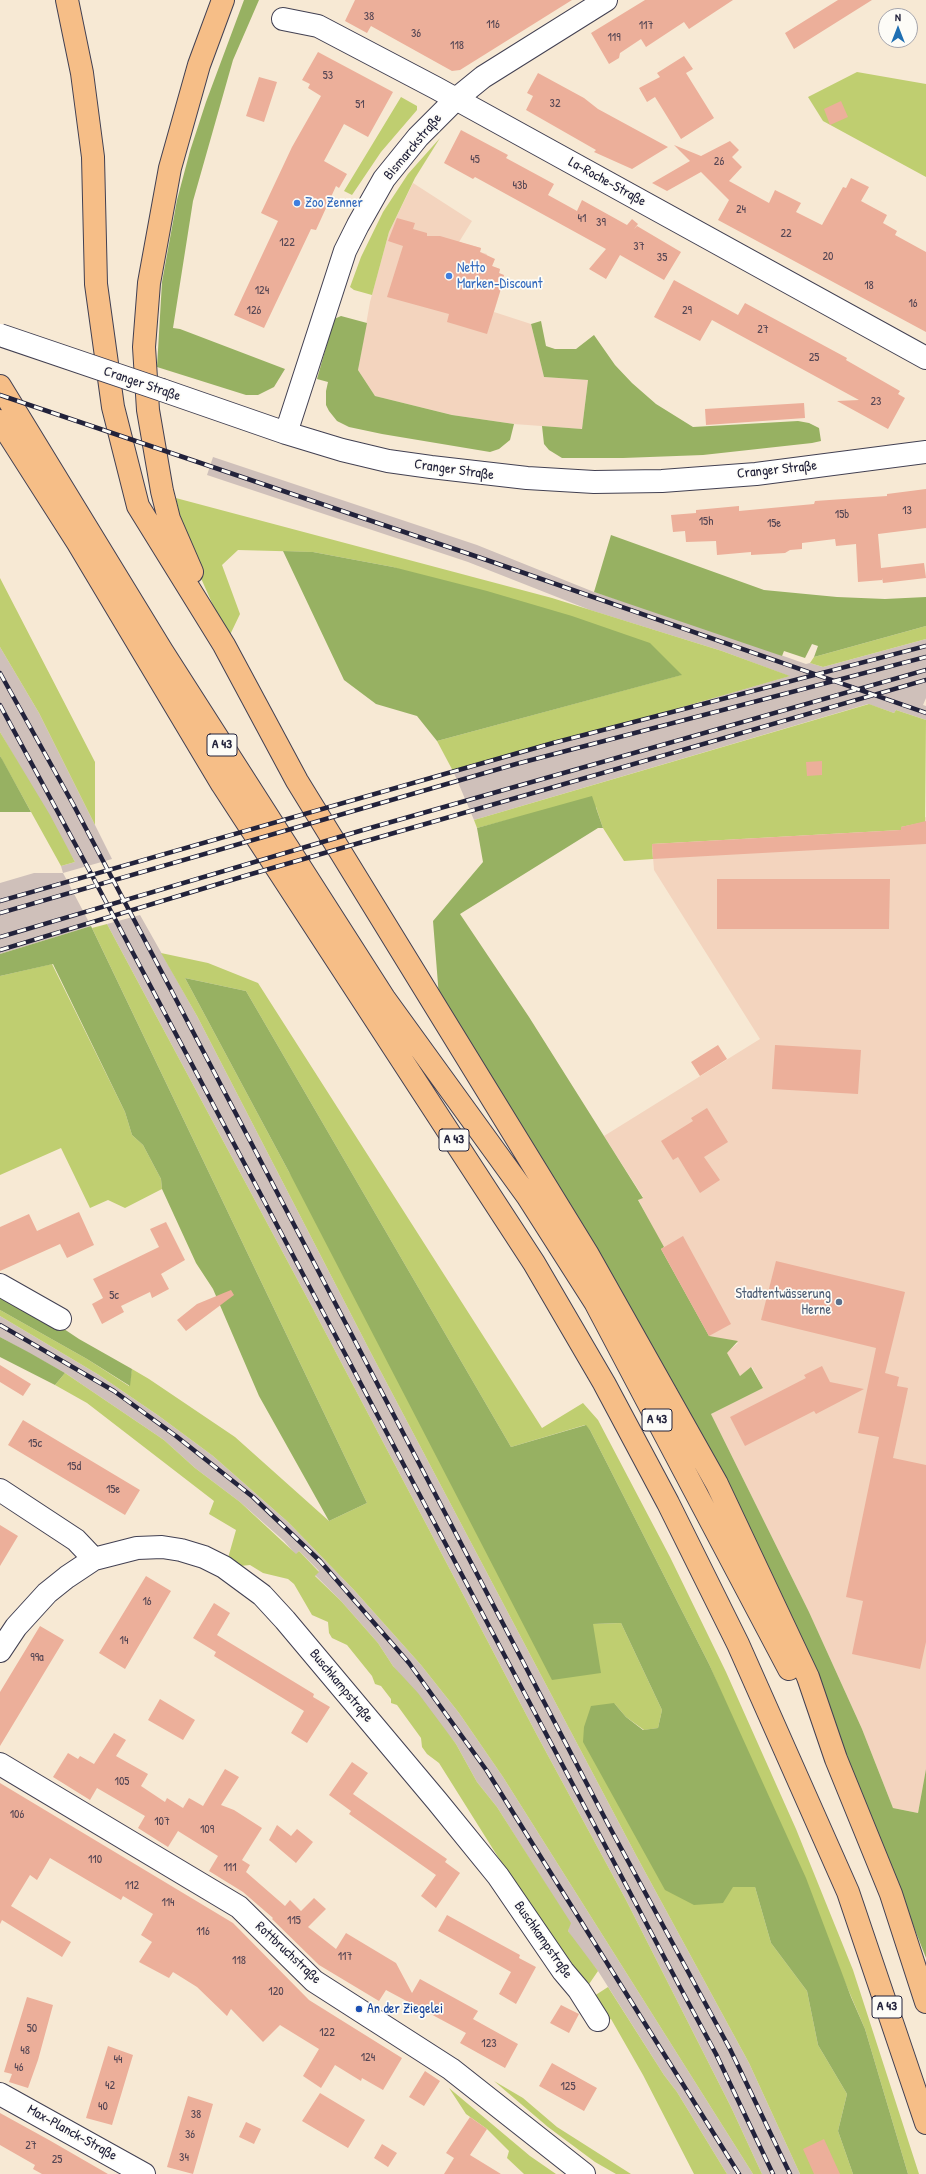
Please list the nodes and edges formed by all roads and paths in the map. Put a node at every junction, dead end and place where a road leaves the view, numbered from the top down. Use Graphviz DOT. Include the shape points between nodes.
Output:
graph roads {
  1 [pos="67,0"];
  2 [pos="223,0"];
  3 [pos="606,0"];
  4 [pos="283,19"];
  5 [pos="456,99"];
  6 [pos="0,335"];
  7 [pos="926,358"];
  8 [pos="0,386"];
  9 [pos="0,421"];
  10 [pos="286,433"];
  11 [pos="926,452"];
  12 [pos="224,645"];
  13 [pos="0,1285"];
  14 [pos="60,1319"];
  15 [pos="0,1490"];
  16 [pos="94,1559"];
  17 [pos="0,1651"];
  18 [pos="836,1759"];
  19 [pos="0,1764"];
  20 [pos="926,2002"];
  21 [pos="598,2020"];
  22 [pos="0,2094"];
  23 [pos="926,2123"];
  24 [pos="144,2174"];
  25 [pos="584,2174"];
  1 -- 12 [label="highway" via="82,73 93,157 96,284 113,407 138,506"];
  2 -- 12 [label="highway" via="199,65 170,168 149,283 144,347 152,441 168,512"];
  3 -- 5 [label="street, Bismarckstraße" via="483,78"];
  4 -- 5 [label="street, La-Roche-Straße" via="318,26"];
  5 -- 7 [label="street, La-Roche-Straße"];
  5 -- 10 [label="street, Bismarckstraße" via="402,156 384,179 358,224 345,252"];
  6 -- 10 [label="street, Cranger Straße, bridge"];
  8 -- 18 [label="highway, A 43" via="162,651 384,998 528,1197 596,1302"];
  9 -- 23 [label="highway, A 43" via="78,543 222,784 534,1263 604,1383 668,1503 738,1644 848,1892"];
  10 -- 11 [label="street, Cranger Straße" via="342,450 416,465 494,476 594,482 662,481 748,474"];
  12 -- 18 [label="highway" via="297,781 587,1253 717,1484 808,1677"];
  13 -- 14 [label="street"];
  15 -- 16 [label="street" via="76,1540"];
  16 -- 17 [label="street" via="47,1593 16,1627"];
  16 -- 21 [label="street, Buschkampstraße" via="137,1548 162,1547 181,1550 224,1567 262,1595 296,1632 498,1876"];
  18 -- 20 [label="highway, A 43" via="890,1894"];
  19 -- 25 [label="street, Rottbruchstraße" via="239,1907 314,1981 451,2069"];
  22 -- 24 [label="street, Max-Planck-Straße"];
}
